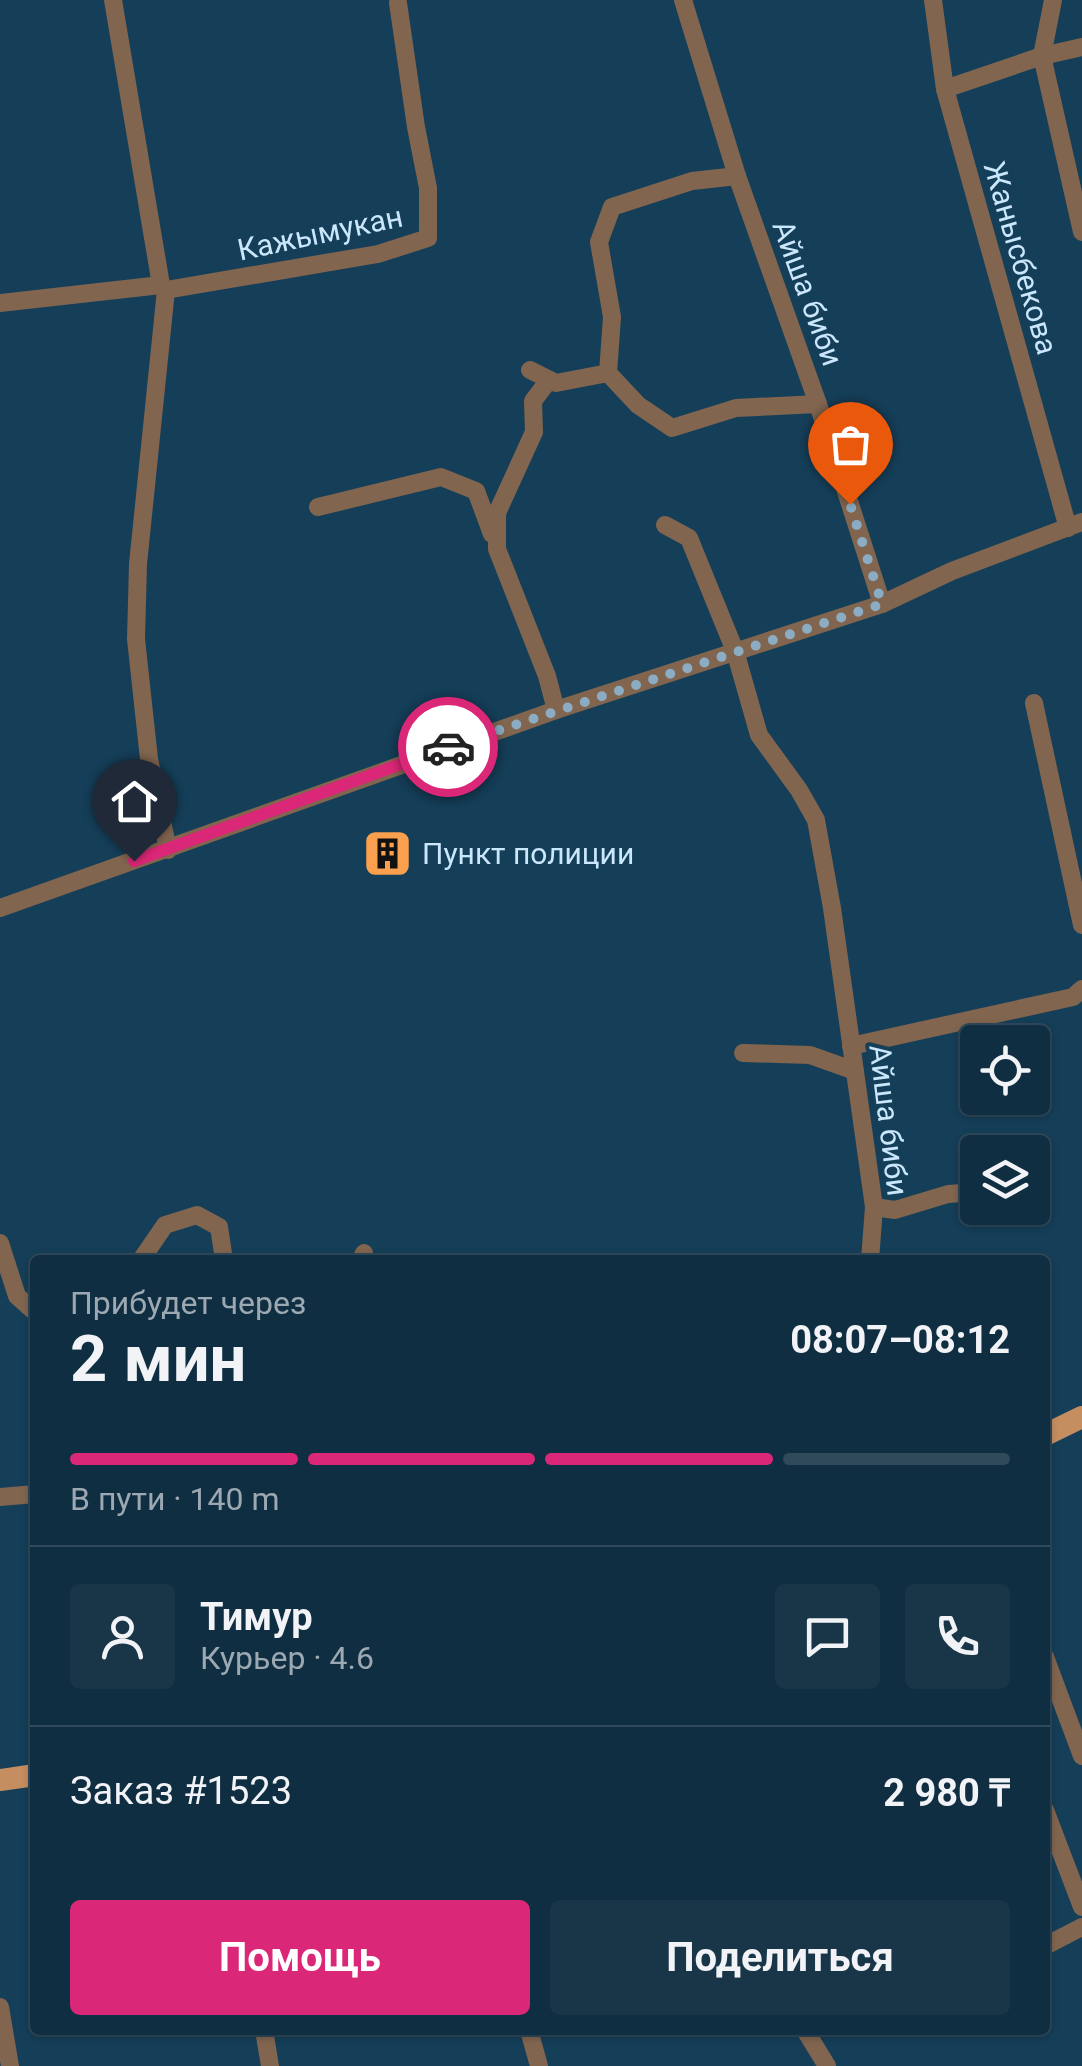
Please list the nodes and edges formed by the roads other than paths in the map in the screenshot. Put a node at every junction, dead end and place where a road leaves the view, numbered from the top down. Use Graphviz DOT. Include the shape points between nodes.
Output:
graph roads {
  1 [pos="113,0"];
  2 [pos="683,0"];
  3 [pos="932,0"];
  4 [pos="1053,0"];
  5 [pos="398,2"];
  6 [pos="1082,47"];
  7 [pos="1042,56"];
  8 [pos="945,89"];
  9 [pos="737,176"];
  10 [pos="1082,232"];
  11 [pos="164,288"];
  12 [pos="0,303"];
  13 [pos="530,370"];
  14 [pos="608,373"];
  15 [pos="549,380"];
  16 [pos="818,404"];
  17 [pos="318,508"];
  18 [pos="665,525"];
  19 [pos="1075,525"];
  20 [pos="497,549"];
  21 [pos="882,604"];
  22 [pos="735,651"];
  23 [pos="1034,704"];
  24 [pos="556,710"];
  25 [pos="168,850"];
  26 [pos="0,908"];
  27 [pos="1082,925"];
  28 [pos="1082,989"];
  29 [pos="851,1046"];
  30 [pos="743,1053"];
  31 [pos="855,1071"];
  32 [pos="960,1193"];
  33 [pos="874,1207"];
  34 [pos="0,1243"];
  35 [pos="145,1255"];
  36 [pos="223,1255"];
  37 [pos="870,1255"];
  38 [pos="30,1308"];
  39 [pos="1082,1417"];
  40 [pos="1050,1433"];
  41 [pos="30,1494"];
  42 [pos="0,1497"];
  43 [pos="1050,1670"];
  44 [pos="1082,1756"];
  45 [pos="30,1776"];
  46 [pos="0,1780"];
  47 [pos="1050,1823"];
  48 [pos="1082,1906"];
  49 [pos="1082,1927"];
  50 [pos="1050,1943"];
  51 [pos="0,2007"];
  52 [pos="265,2035"];
  53 [pos="530,2035"];
  54 [pos="807,2035"];
  55 [pos="10,2066"];
  56 [pos="270,2066"];
  57 [pos="539,2066"];
  58 [pos="826,2066"];
  1 -- 11 [label="street"];
  2 -- 9 [label="street, Айша биби"];
  3 -- 8 [label="street, Жанысбекова"];
  4 -- 7 [label="street"];
  5 -- 11 [label="street, Кажымукан" via="428,188 428,238 378,254"];
  6 -- 7 [label="street"];
  7 -- 8 [label="street"];
  7 -- 10 [label="street"];
  8 -- 19 [label="street, Жанысбекова"];
  9 -- 14 [label="street" via="692,180 612,207 599,242 612,318"];
  9 -- 16 [label="street, Айша биби"];
  11 -- 12 [label="street"];
  11 -- 25 [label="street" via="136,638 149,759"];
  13 -- 15 [label="street"];
  14 -- 15 [label="street"];
  14 -- 16 [label="street" via="672,428 736,408"];
  15 -- 20 [label="street" via="533,401 534,432 497,513"];
  16 -- 21 [label="street, Айша биби"];
  17 -- 20 [label="street" via="441,477 476,491"];
  18 -- 22 [label="street, Айша биби" via="688,538"];
  19 -- 21 [label="street"];
  20 -- 24 [label="street"];
  21 -- 22 [label="street"];
  22 -- 24 [label="street"];
  22 -- 29 [label="street, Айша биби" via="759,735 816,820"];
  23 -- 27 [label="street"];
  24 -- 25 [label="street"];
  25 -- 26 [label="street"];
  28 -- 29 [label="street" via="1073,997"];
  29 -- 31 [label="street, Айша биби"];
  30 -- 31 [label="street" via="810,1055"];
  31 -- 33 [label="street, Айша биби"];
  32 -- 33 [label="street" via="895,1210"];
  33 -- 37 [label="street, Айша биби"];
  34 -- 38 [label="street" via="17,1296"];
  35 -- 36 [label="street" via="166,1226 197,1215 218,1228"];
  39 -- 40 [label="main road"];
  41 -- 42 [label="street"];
  43 -- 44 [label="street"];
  45 -- 46 [label="main road"];
  47 -- 48 [label="street"];
  49 -- 50 [label="street"];
  51 -- 55 [label="street"];
  52 -- 56 [label="street"];
  53 -- 57 [label="street"];
  54 -- 58 [label="street"];
}
